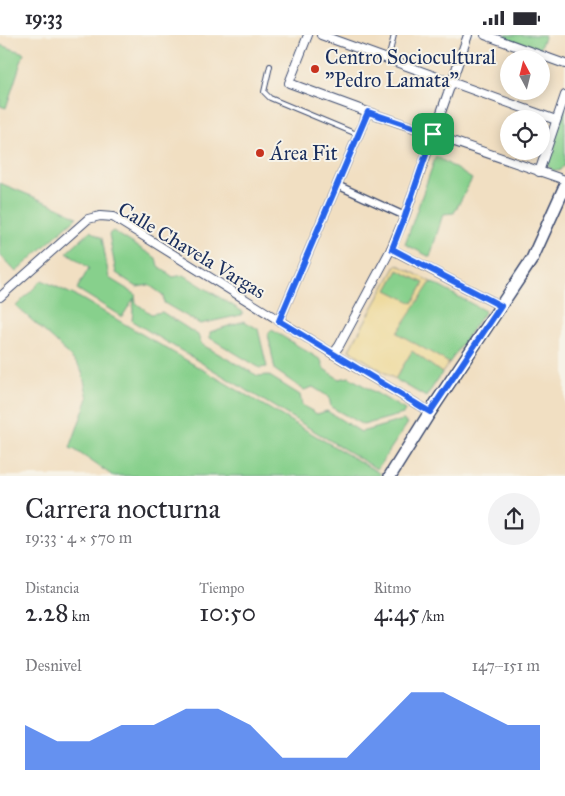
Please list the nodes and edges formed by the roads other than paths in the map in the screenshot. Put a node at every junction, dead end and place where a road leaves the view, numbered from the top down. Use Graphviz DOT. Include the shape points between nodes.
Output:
graph roads {
  1 [pos="308,35"];
  2 [pos="321,35"];
  3 [pos="394,35"];
  4 [pos="468,35"];
  5 [pos="485,35"];
  6 [pos="388,60"];
  7 [pos="565,64"];
  8 [pos="270,66"];
  9 [pos="452,82"];
  10 [pos="565,95"];
  11 [pos="368,112"];
  12 [pos="556,120"];
  13 [pos="433,134"];
  14 [pos="359,135"];
  15 [pos="540,172"];
  16 [pos="565,180"];
  17 [pos="337,185"];
  18 [pos="565,186"];
  19 [pos="405,216"];
  20 [pos="392,249"];
  21 [pos="0,297"];
  22 [pos="501,306"];
  23 [pos="279,321"];
  24 [pos="333,354"];
  25 [pos="430,412"];
  26 [pos="390,476"];
  1 -- 11 [label="street" via="288,83"];
  2 -- 6 [label="street"];
  3 -- 6 [label="lane"];
  4 -- 9 [label="street"];
  5 -- 7 [label="street"];
  6 -- 9 [label="street"];
  8 -- 14 [label="lane" via="264,93 270,98"];
  9 -- 12 [label="street"];
  9 -- 13 [label="street"];
  10 -- 12 [label="street"];
  11 -- 13 [label="street"];
  11 -- 14 [label="street"];
  12 -- 15 [label="street"];
  13 -- 15 [label="street"];
  13 -- 19 [label="street"];
  14 -- 17 [label="street"];
  15 -- 16 [label="street"];
  17 -- 19 [label="street"];
  17 -- 23 [label="street"];
  18 -- 22 [label="main road" via="532,259"];
  19 -- 20 [label="street"];
  20 -- 22 [label="street"];
  20 -- 24 [label="street"];
  21 -- 23 [label="street, Calle Chavela Vargas" via="88,219 100,215 113,217"];
  22 -- 25 [label="main road"];
  23 -- 24 [label="street, Calle Chavela Vargas"];
  24 -- 25 [label="street, Calle Chavela Vargas"];
  25 -- 26 [label="main road"];
}
